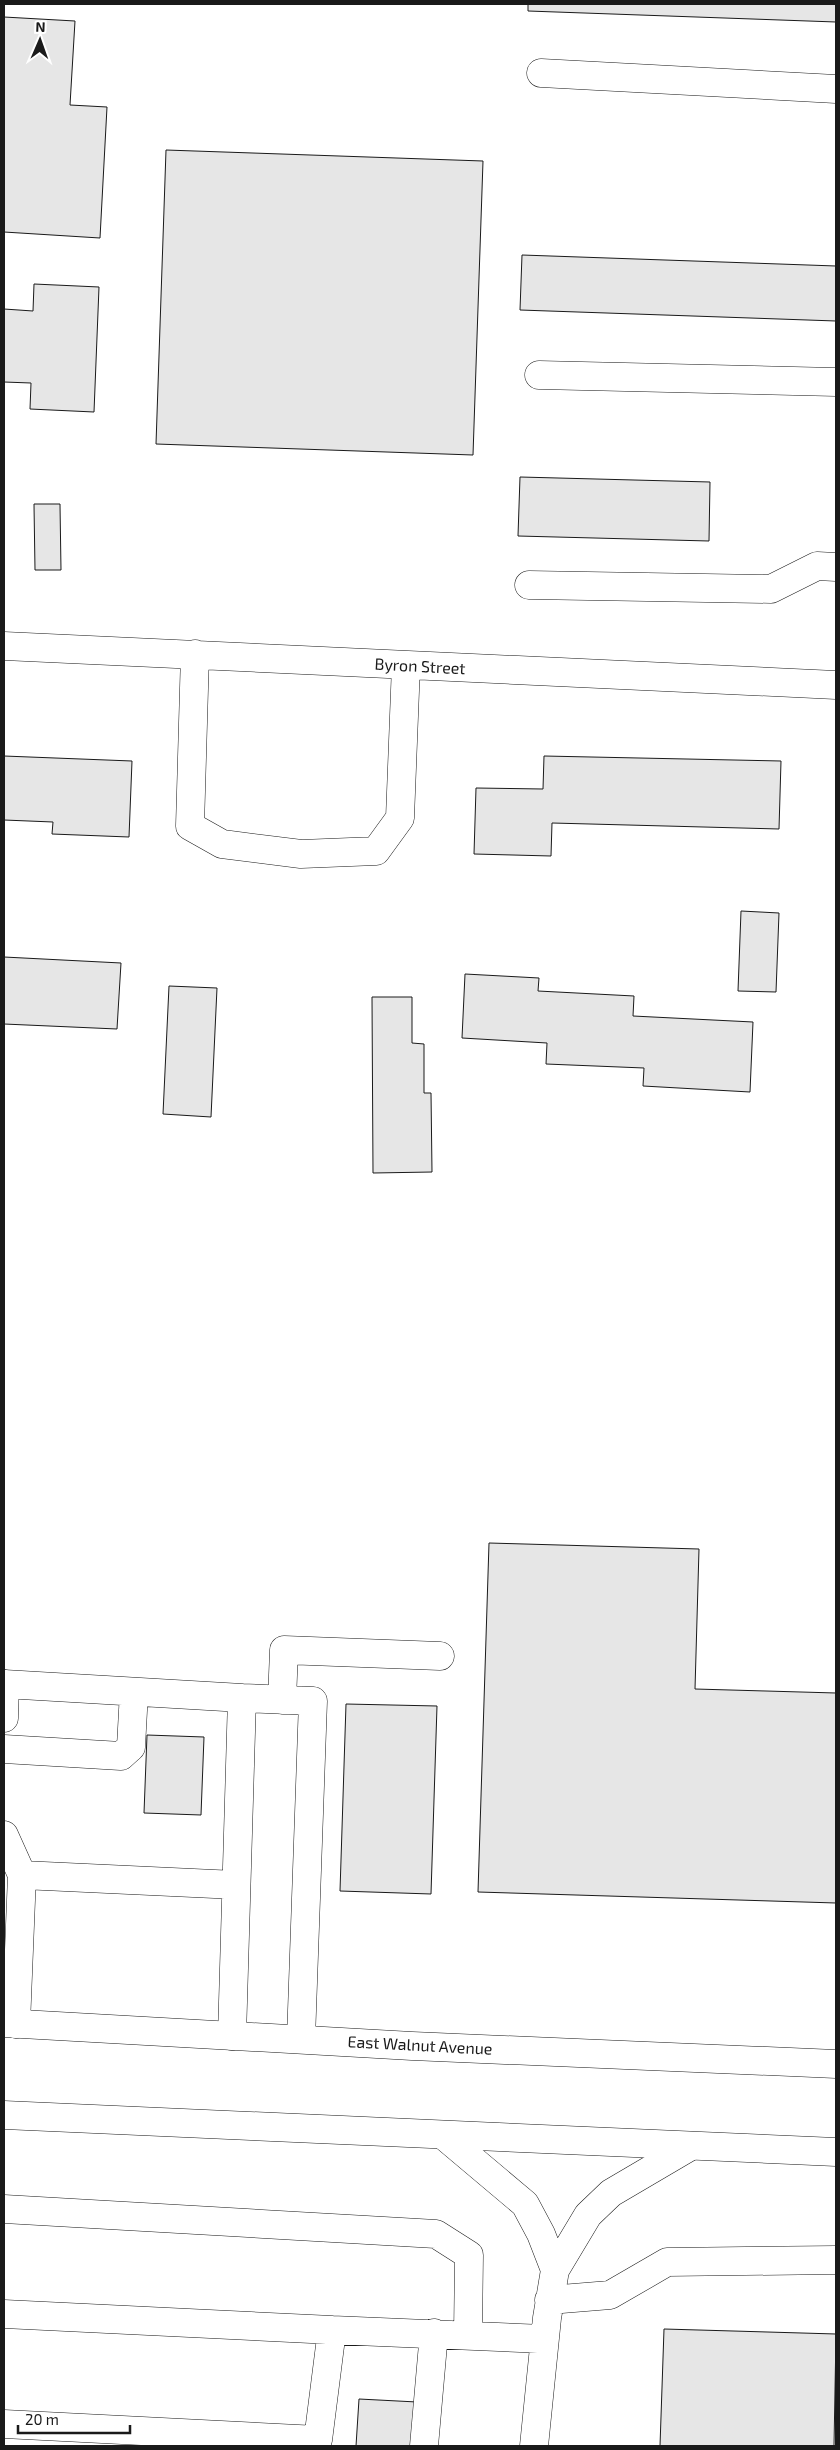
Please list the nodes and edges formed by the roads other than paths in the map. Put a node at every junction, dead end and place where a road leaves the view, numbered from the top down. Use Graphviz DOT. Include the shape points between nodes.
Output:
graph roads {
  1 [pos="541,73"];
  2 [pos="836,88"];
  3 [pos="539,375"];
  4 [pos="836,382"];
  5 [pos="836,566"];
  6 [pos="529,585"];
  7 [pos="4,646"];
  8 [pos="195,654"];
  9 [pos="406,665"];
  10 [pos="836,685"];
  11 [pos="440,1656"];
  12 [pos="4,1684"];
  13 [pos="134,1692"];
  14 [pos="242,1698"];
  15 [pos="282,1700"];
  16 [pos="4,1718"];
  17 [pos="4,1749"];
  18 [pos="4,1835"];
  19 [pos="236,1885"];
  20 [pos="15,1890"];
  21 [pos="10,2023"];
  22 [pos="232,2036"];
  23 [pos="301,2039"];
  24 [pos="836,2064"];
  25 [pos="4,2115"];
  26 [pos="443,2135"];
  27 [pos="691,2146"];
  28 [pos="836,2152"];
  29 [pos="4,2209"];
  30 [pos="836,2260"];
  31 [pos="555,2270"];
  32 [pos="549,2300"];
  33 [pos="4,2314"];
  34 [pos="332,2330"];
  35 [pos="434,2333"];
  36 [pos="468,2334"];
  37 [pos="544,2339"];
  38 [pos="4,2424"];
  39 [pos="293,2442"];
  40 [pos="424,2446"];
  41 [pos="534,2446"];
  1 -- 2 [label="main road"];
  3 -- 4 [label="main road"];
  5 -- 6 [label="main road" via="817,566 771,590"];
  7 -- 8 [label="main road, Byron Street"];
  8 -- 9 [label="main road, Byron Street"];
  8 -- 9 [label="main road" via="190,826 222,844 301,854 376,851 400,818"];
  9 -- 10 [label="main road, Byron Street"];
  11 -- 15 [label="main road" via="284,1650"];
  12 -- 13 [label="main road"];
  12 -- 16 [label="main road"];
  13 -- 14 [label="main road"];
  13 -- 17 [label="main road" via="131,1746 121,1756"];
  14 -- 15 [label="main road"];
  14 -- 19 [label="main road"];
  15 -- 23 [label="main road" via="313,1701"];
  18 -- 20 [label="main road"];
  19 -- 20 [label="main road"];
  19 -- 22 [label="main road"];
  20 -- 21 [label="main road"];
  21 -- 22 [label="main road, East Walnut Avenue"];
  22 -- 23 [label="main road, East Walnut Avenue"];
  23 -- 24 [label="main road, East Walnut Avenue"];
  25 -- 26 [label="main road"];
  26 -- 27 [label="main road"];
  26 -- 31 [label="main road" via="525,2204"];
  27 -- 28 [label="main road"];
  27 -- 31 [label="main road" via="611,2192 588,2215"];
  29 -- 36 [label="main road" via="436,2234 469,2255"];
  30 -- 32 [label="main road" via="667,2262 610,2295"];
  31 -- 32 [label="main road"];
  32 -- 37 [label="main road"];
  33 -- 34 [label="main road"];
  34 -- 35 [label="main road"];
  34 -- 39 [label="main road" via="318,2440"];
  35 -- 36 [label="main road"];
  35 -- 40 [label="main road"];
  36 -- 37 [label="main road"];
  37 -- 41 [label="main road"];
  38 -- 39 [label="main road"];
}
